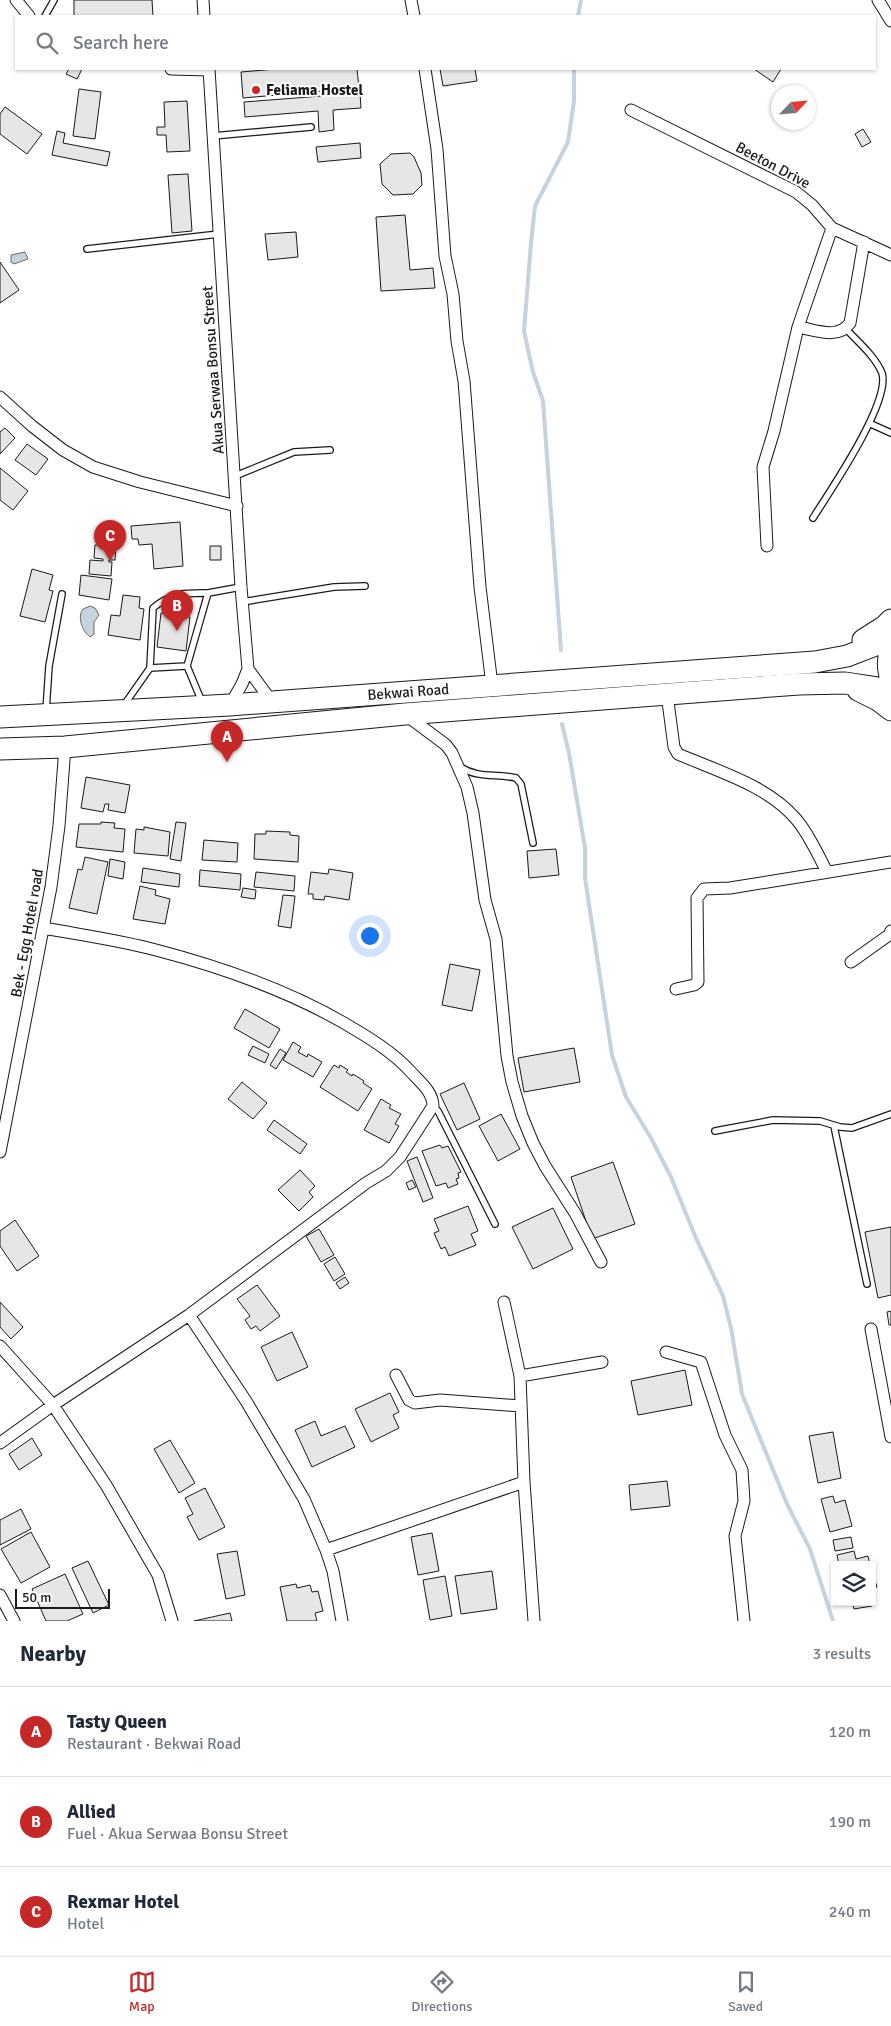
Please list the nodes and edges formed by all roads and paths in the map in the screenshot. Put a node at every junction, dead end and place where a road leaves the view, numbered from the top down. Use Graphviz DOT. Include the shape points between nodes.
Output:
graph roads {
  1 [pos="16,0"];
  2 [pos="54,0"];
  3 [pos="203,0"];
  4 [pos="411,0"];
  5 [pos="878,0"];
  6 [pos="28,15"];
  7 [pos="45,15"];
  8 [pos="204,15"];
  9 [pos="414,15"];
  10 [pos="891,21"];
  11 [pos="209,70"];
  12 [pos="425,70"];
  13 [pos="632,110"];
  14 [pos="311,127"];
  15 [pos="213,136"];
  16 [pos="832,228"];
  17 [pos="219,234"];
  18 [pos="864,242"];
  19 [pos="88,249"];
  20 [pos="891,255"];
  21 [pos="798,327"];
  22 [pos="846,329"];
  23 [pos="0,397"];
  24 [pos="871,424"];
  25 [pos="891,433"];
  26 [pos="330,450"];
  27 [pos="235,476"];
  28 [pos="237,506"];
  29 [pos="813,518"];
  30 [pos="766,546"];
  31 [pos="365,586"];
  32 [pos="241,587"];
  33 [pos="208,593"];
  34 [pos="62,594"];
  35 [pos="242,602"];
  36 [pos="891,620"];
  37 [pos="891,639"];
  38 [pos="891,648"];
  39 [pos="815,662"];
  40 [pos="187,666"];
  41 [pos="150,668"];
  42 [pos="248,668"];
  43 [pos="891,680"];
  44 [pos="845,683"];
  45 [pos="492,685"];
  46 [pos="891,690"];
  47 [pos="667,694"];
  48 [pos="272,702"];
  49 [pos="230,705"];
  50 [pos="204,706"];
  51 [pos="891,710"];
  52 [pos="119,711"];
  53 [pos="46,714"];
  54 [pos="405,714"];
  55 [pos="0,717"];
  56 [pos="65,747"];
  57 [pos="0,750"];
  58 [pos="458,766"];
  59 [pos="533,843"];
  60 [pos="891,862"];
  61 [pos="827,872"];
  62 [pos="44,928"];
  63 [pos="891,931"];
  64 [pos="851,962"];
  65 [pos="676,989"];
  66 [pos="433,1106"];
  67 [pos="891,1114"];
  68 [pos="834,1126"];
  69 [pos="715,1131"];
  70 [pos="0,1152"];
  71 [pos="495,1224"];
  72 [pos="601,1262"];
  73 [pos="867,1284"];
  74 [pos="504,1302"];
  75 [pos="188,1315"];
  76 [pos="871,1329"];
  77 [pos="0,1346"];
  78 [pos="666,1352"];
  79 [pos="602,1362"];
  80 [pos="396,1375"];
  81 [pos="520,1376"];
  82 [pos="53,1405"];
  83 [pos="521,1406"];
  84 [pos="891,1437"];
  85 [pos="0,1443"];
  86 [pos="524,1482"];
  87 [pos="326,1550"];
  88 [pos="0,1595"];
  89 [pos="14,1621"];
  90 [pos="172,1621"];
  91 [pos="342,1621"];
  92 [pos="534,1621"];
  93 [pos="744,1621"];
  1 -- 6 [label="street"];
  2 -- 7 [label="lane"];
  3 -- 8 [label="street"];
  4 -- 9 [label="street"];
  5 -- 10 [label="street"];
  11 -- 15 [label="street, Akua Serwaa Bonsu Street"];
  12 -- 45 [label="street" via="438,149 445,256 464,382 480,587"];
  13 -- 16 [label="street, Beeton Drive" via="796,192"];
  14 -- 15 [label="lane"];
  15 -- 17 [label="street, Akua Serwaa Bonsu Street"];
  16 -- 18 [label="street, Beeton Drive"];
  16 -- 21 [label="street"];
  17 -- 19 [label="lane"];
  17 -- 27 [label="street, Akua Serwaa Bonsu Street"];
  18 -- 20 [label="street, Beeton Drive"];
  18 -- 22 [label="street" via="850,323"];
  21 -- 22 [label="street" via="834,333"];
  21 -- 30 [label="street" via="763,467"];
  22 -- 24 [label="lane" via="883,373 885,385"];
  23 -- 28 [label="street" via="63,450 93,467"];
  24 -- 25 [label="lane"];
  24 -- 29 [label="lane"];
  26 -- 27 [label="lane" via="294,452"];
  27 -- 28 [label="street, Akua Serwaa Bonsu Street"];
  28 -- 32 [label="street, Akua Serwaa Bonsu Street"];
  31 -- 35 [label="lane"];
  32 -- 33 [label="lane"];
  32 -- 35 [label="street, Akua Serwaa Bonsu Street"];
  33 -- 40 [label="lane"];
  33 -- 41 [label="lane" via="180,593 163,599 153,608"];
  34 -- 53 [label="lane" via="49,666"];
  35 -- 42 [label="street, Akua Serwaa Bonsu Street"];
  36 -- 39 [label="highway" via="868,637"];
  37 -- 39 [label="highway" via="847,656"];
  38 -- 43 [label="highway" via="888,657"];
  39 -- 45 [label="highway, Bekwai Road"];
  40 -- 41 [label="lane"];
  40 -- 50 [label="lane"];
  41 -- 52 [label="lane"];
  42 -- 48 [label="street"];
  42 -- 49 [label="street"];
  44 -- 46 [label="highway, Bekwai Road"];
  44 -- 47 [label="highway, Bekwai Road"];
  44 -- 51 [label="highway"];
  45 -- 48 [label="highway, Bekwai Road"];
  47 -- 54 [label="highway, Bekwai Road"];
  47 -- 61 [label="street" via="674,747 678,754 760,789 802,827"];
  48 -- 49 [label="highway, Bekwai Road"];
  49 -- 50 [label="highway, Bekwai Road"];
  50 -- 52 [label="highway, Bekwai Road"];
  52 -- 53 [label="highway, Bekwai Road"];
  53 -- 55 [label="highway, Bekwai Road"];
  54 -- 56 [label="highway, Bekwai Road"];
  54 -- 58 [label="street" via="446,745"];
  56 -- 57 [label="highway, Bekwai Road"];
  56 -- 62 [label="street, Bek - Egg Hotel road" via="59,826"];
  58 -- 59 [label="lane" via="480,776 516,778 521,784"];
  58 -- 72 [label="street" via="473,814 485,900 496,939 507,1056 514,1091 532,1143"];
  60 -- 61 [label="street"];
  61 -- 65 [label="street" via="730,888 704,889 697,898 698,982"];
  62 -- 66 [label="street" via="155,950 245,977 315,1007 360,1032 401,1061 429,1091"];
  62 -- 70 [label="street, Bek - Egg Hotel road"];
  63 -- 64 [label="street"];
  66 -- 71 [label="lane"];
  66 -- 75 [label="street" via="400,1157 386,1171"];
  67 -- 68 [label="lane" via="852,1128"];
  68 -- 69 [label="lane" via="820,1121 773,1120"];
  68 -- 73 [label="lane"];
  74 -- 81 [label="street"];
  75 -- 82 [label="street"];
  75 -- 87 [label="street" via="246,1401 299,1491"];
  76 -- 84 [label="street"];
  77 -- 82 [label="street"];
  78 -- 93 [label="street" via="701,1362 725,1435 742,1470 744,1501 735,1536"];
  79 -- 81 [label="street"];
  80 -- 83 [label="street" via="409,1400 415,1403 440,1400"];
  81 -- 83 [label="street"];
  82 -- 85 [label="street"];
  82 -- 90 [label="street" via="106,1485 158,1576"];
  83 -- 86 [label="street"];
  86 -- 87 [label="street"];
  86 -- 92 [label="street"];
  87 -- 91 [label="street"];
  88 -- 89 [label="street"];
}
